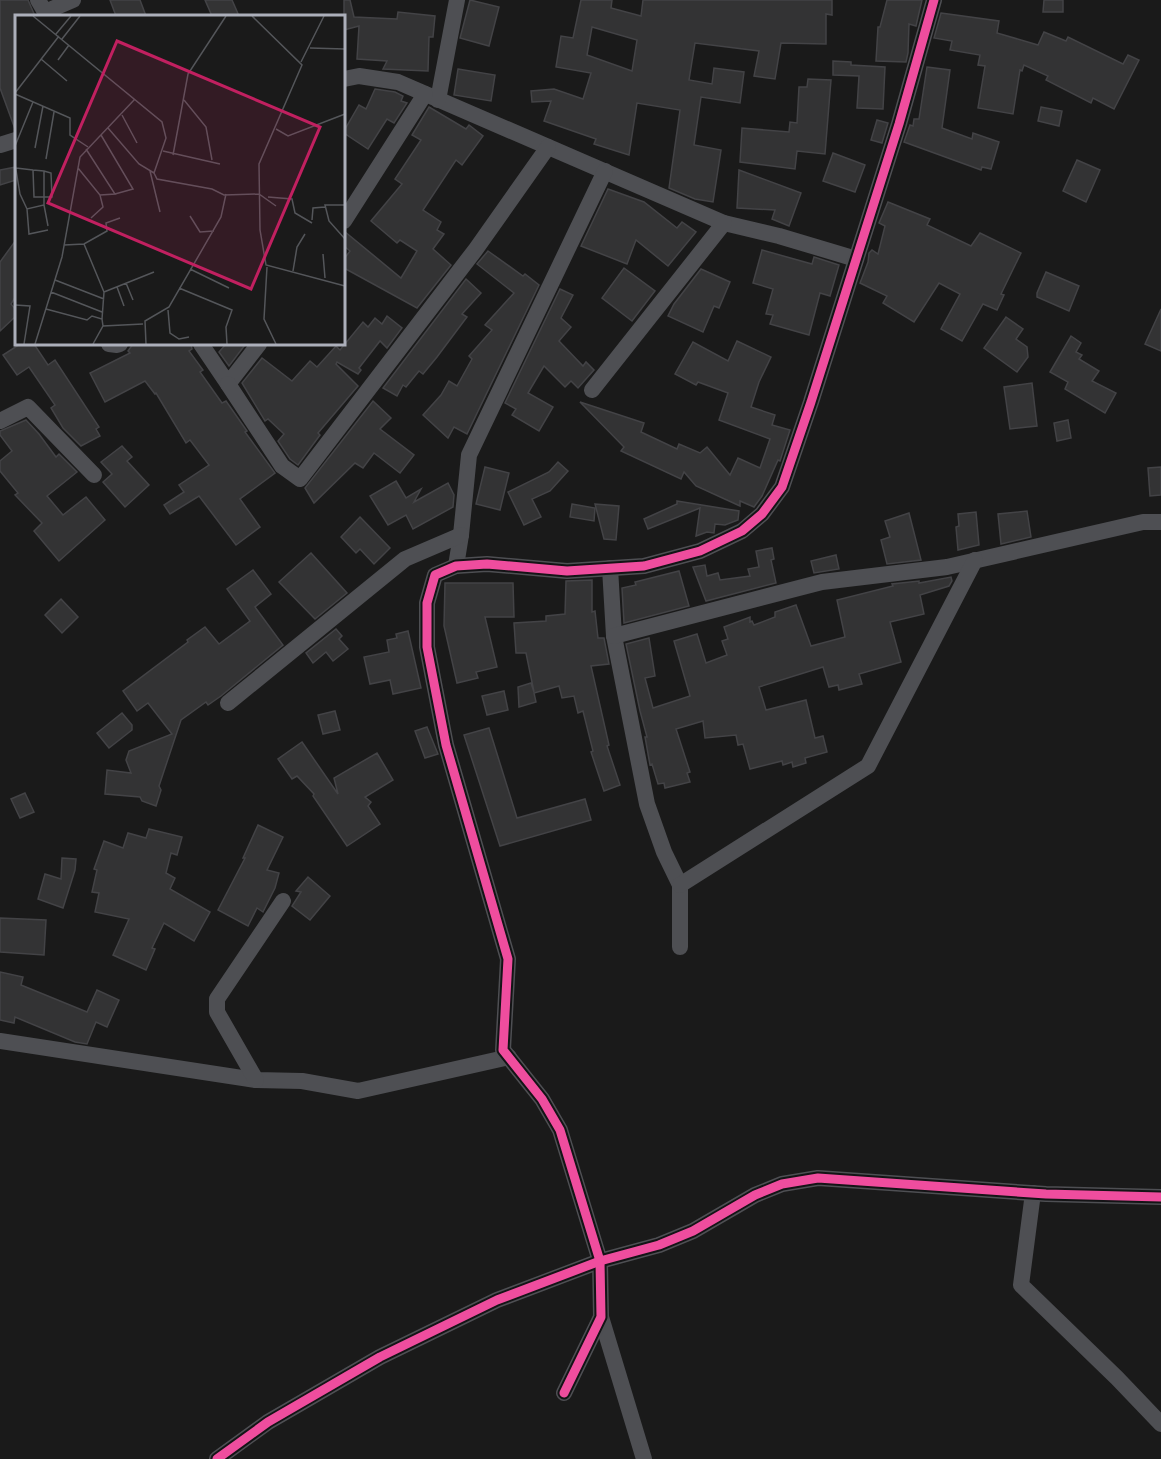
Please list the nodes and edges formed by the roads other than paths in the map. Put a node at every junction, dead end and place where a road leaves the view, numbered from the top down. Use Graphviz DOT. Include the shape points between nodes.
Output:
graph roads {
  1 [pos="38,0"];
  2 [pos="73,0"];
  3 [pos="457,0"];
  4 [pos="934,0"];
  5 [pos="345,79"];
  6 [pos="431,97"];
  7 [pos="15,140"];
  8 [pos="0,145"];
  9 [pos="548,147"];
  10 [pos="605,171"];
  11 [pos="345,220"];
  12 [pos="724,223"];
  13 [pos="856,259"];
  14 [pos="202,345"];
  15 [pos="258,345"];
  16 [pos="228,384"];
  17 [pos="592,390"];
  18 [pos="0,421"];
  19 [pos="94,475"];
  20 [pos="1161,522"];
  21 [pos="461,535"];
  22 [pos="975,560"];
  23 [pos="456,566"];
  24 [pos="610,568"];
  25 [pos="614,636"];
  26 [pos="228,703"];
  27 [pos="681,885"];
  28 [pos="284,901"];
  29 [pos="680,946"];
  30 [pos="0,1041"];
  31 [pos="509,1057"];
  32 [pos="256,1080"];
  33 [pos="1033,1194"];
  34 [pos="1161,1197"];
  35 [pos="600,1261"];
  36 [pos="601,1317"];
  37 [pos="564,1393"];
  38 [pos="1161,1424"];
  39 [pos="217,1459"];
  40 [pos="644,1459"];
  1 -- 2 [label="street" via="45,12"];
  3 -- 6 [label="street"];
  4 -- 13 [label="street"];
  5 -- 6 [label="street" via="359,76 398,82"];
  6 -- 9 [label="street"];
  6 -- 11 [label="street"];
  7 -- 8 [label="street"];
  9 -- 10 [label="street"];
  9 -- 16 [label="street" via="476,249 300,479 282,466"];
  10 -- 12 [label="street"];
  10 -- 21 [label="street" via="469,455"];
  12 -- 13 [label="street"];
  12 -- 17 [label="street"];
  13 -- 24 [label="street" via="782,487 762,514 742,531 700,551 644,566"];
  14 -- 16 [label="street"];
  15 -- 16 [label="street"];
  18 -- 19 [label="street" via="28,407"];
  20 -- 22 [label="street" via="1143,522"];
  21 -- 23 [label="street"];
  21 -- 26 [label="street" via="405,559"];
  22 -- 25 [label="street" via="948,567 822,582"];
  22 -- 27 [label="street" via="868,766"];
  23 -- 24 [label="street" via="487,564 567,571"];
  23 -- 31 [label="street" via="435,575 427,603 427,646 446,745 508,960 503,1050"];
  24 -- 25 [label="street"];
  25 -- 27 [label="street" via="647,804"];
  27 -- 29 [label="street"];
  28 -- 32 [label="street" via="217,999 217,1012"];
  30 -- 32 [label="street"];
  31 -- 32 [label="street" via="358,1091 302,1081"];
  31 -- 35 [label="street" via="560,1130"];
  33 -- 34 [label="street"];
  33 -- 35 [label="street" via="818,1178 782,1184 693,1231"];
  33 -- 38 [label="street" via="1021,1284"];
  35 -- 36 [label="street"];
  35 -- 39 [label="street" via="497,1300 380,1357 268,1422"];
  36 -- 37 [label="street"];
  36 -- 40 [label="street"];
}
